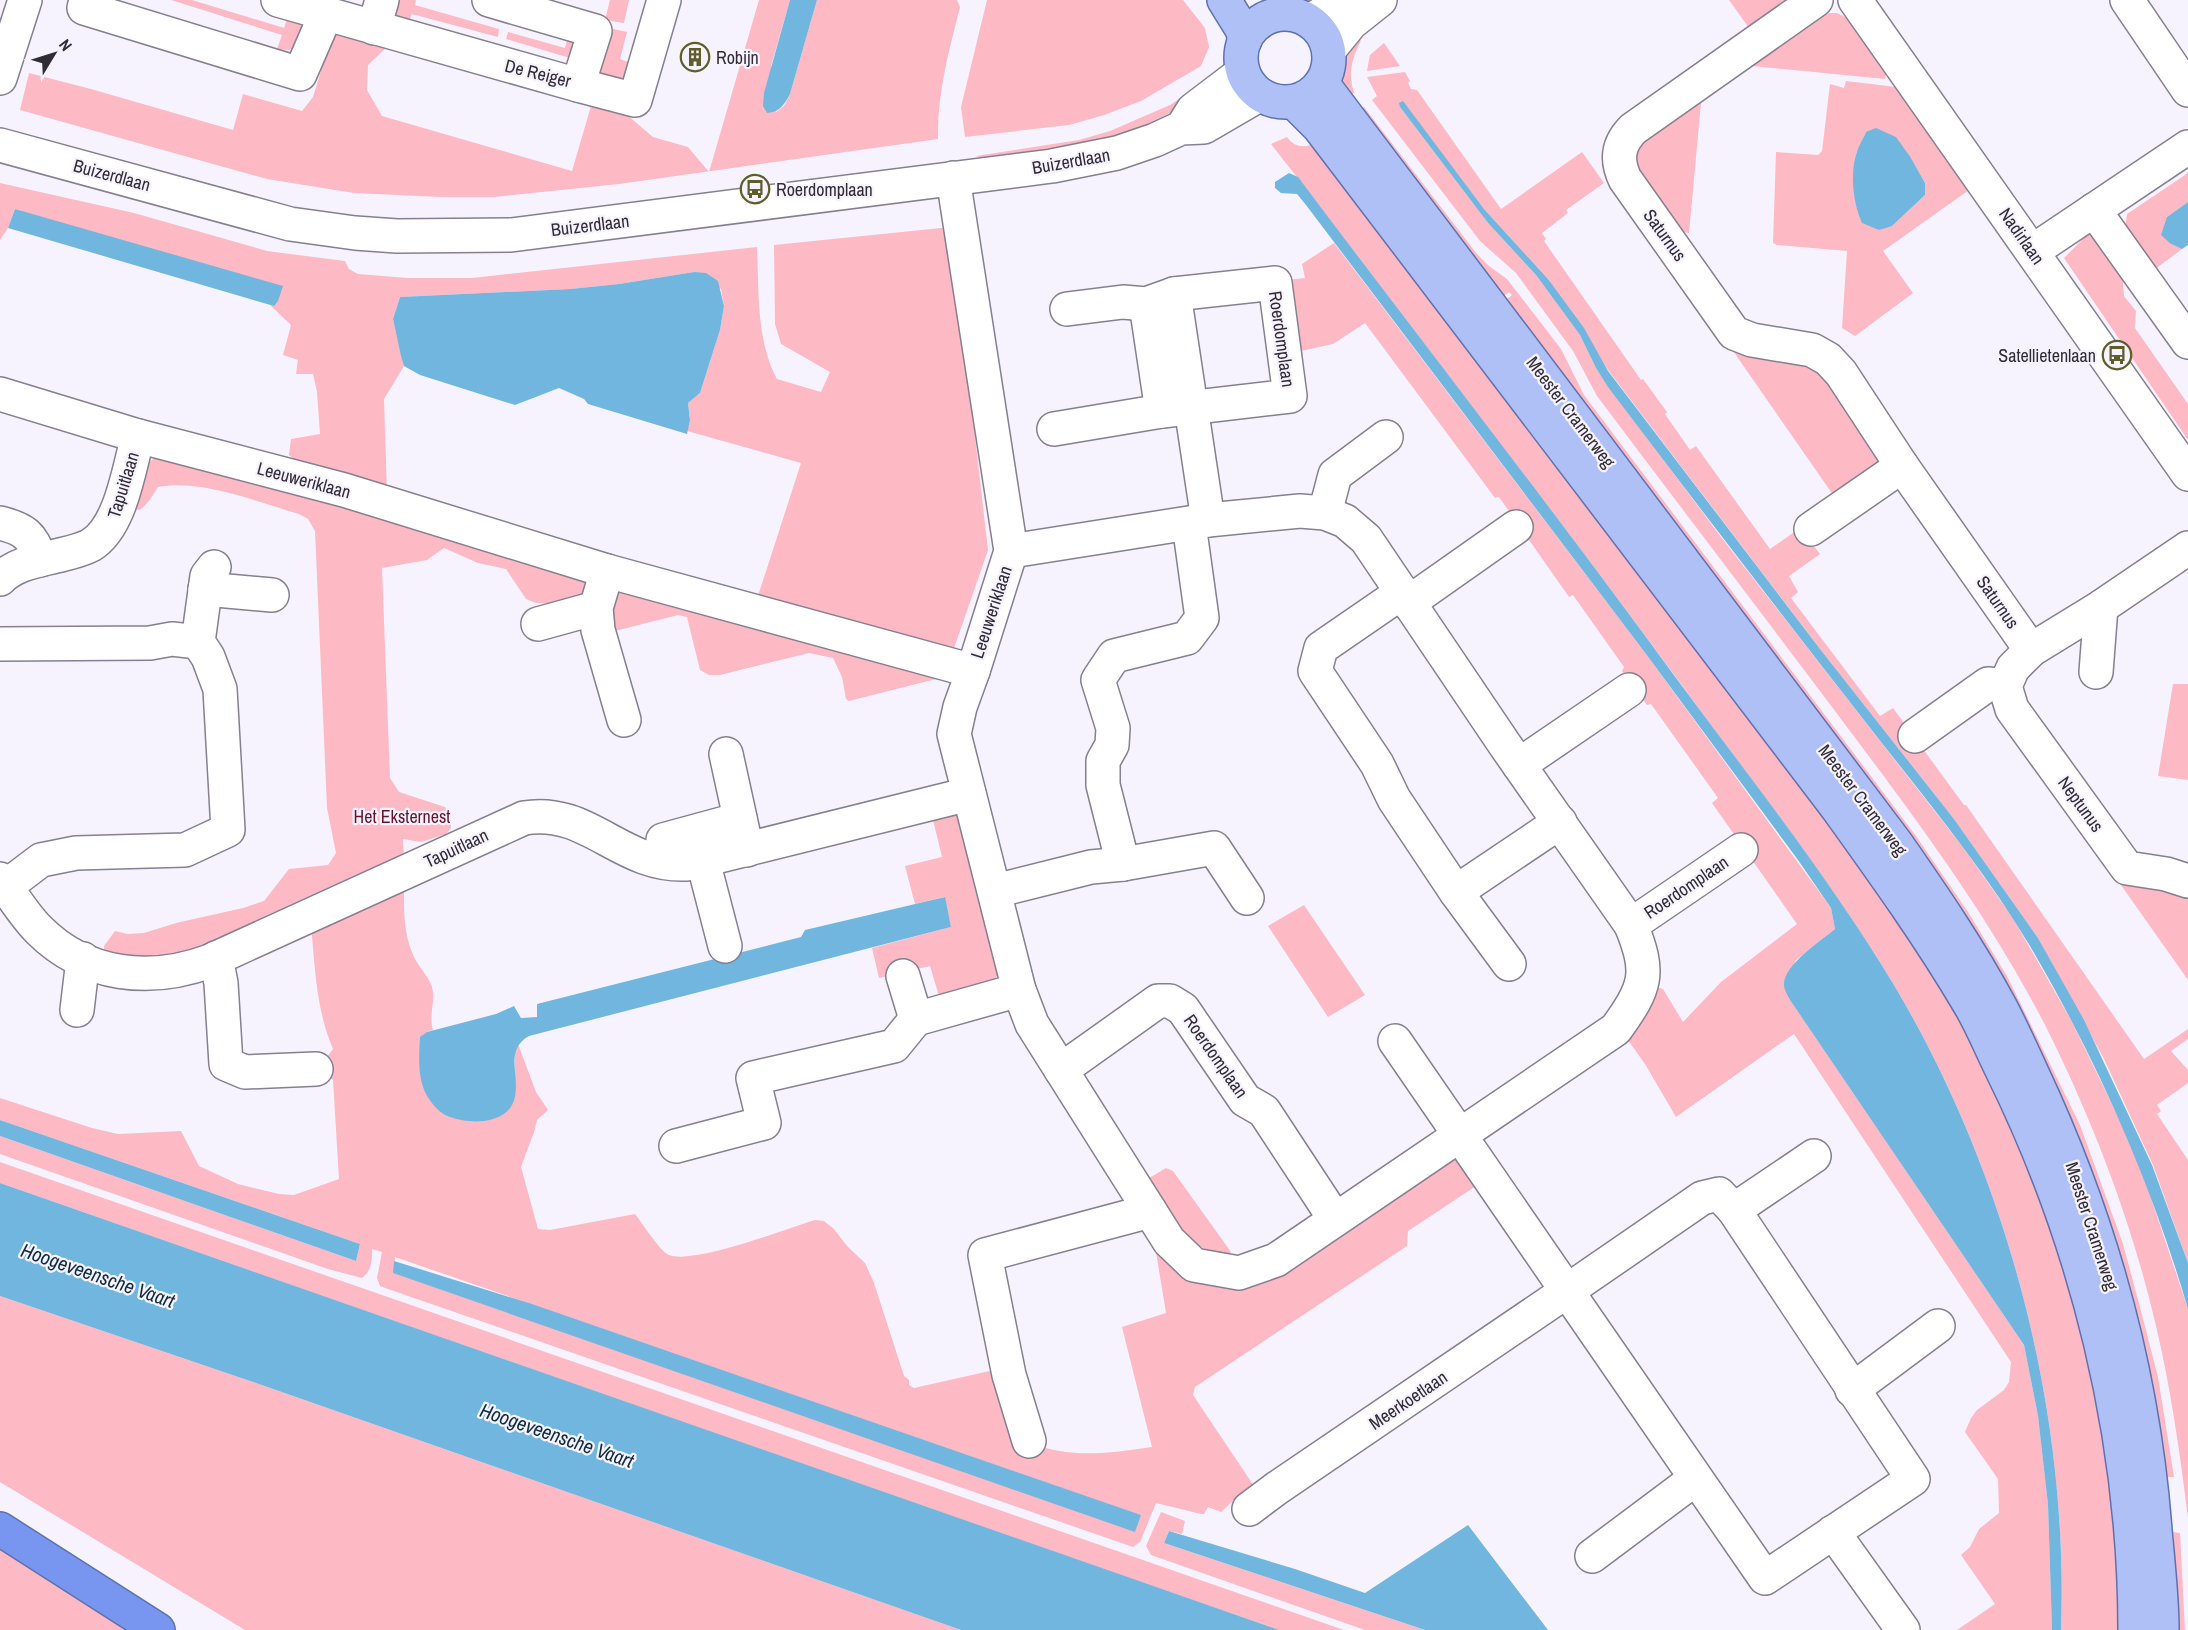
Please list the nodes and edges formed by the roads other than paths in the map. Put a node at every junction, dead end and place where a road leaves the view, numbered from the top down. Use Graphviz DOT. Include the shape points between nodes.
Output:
graph roads {
  1 [pos="25,0"];
  2 [pos="86,0"];
  3 [pos="278,0"];
  4 [pos="489,0"];
  5 [pos="664,0"];
  6 [pos="1224,0"];
  7 [pos="1346,0"];
  8 [pos="1380,0"];
  9 [pos="1816,0"];
  10 [pos="1855,0"];
  11 [pos="2127,0"];
  12 [pos="1268,8"];
  13 [pos="326,14"];
  14 [pos="378,14"];
  15 [pos="1309,21"];
  16 [pos="1245,40"];
  17 [pos="1329,50"];
  18 [pos="0,78"];
  19 [pos="1322,83"];
  20 [pos="1251,84"];
  21 [pos="578,85"];
  22 [pos="2188,90"];
  23 [pos="1294,102"];
  24 [pos="0,145"];
  25 [pos="2188,147"];
  26 [pos="954,178"];
  27 [pos="2094,210"];
  28 [pos="2033,251"];
  29 [pos="1160,299"];
  30 [pos="1067,309"];
  31 [pos="2188,342"];
  32 [pos="0,394"];
  33 [pos="1177,409"];
  34 [pos="1054,429"];
  35 [pos="138,436"];
  36 [pos="1386,437"];
  37 [pos="1902,466"];
  38 [pos="2188,474"];
  39 [pos="1325,513"];
  40 [pos="1198,522"];
  41 [pos="0,523"];
  42 [pos="1516,527"];
  43 [pos="1811,529"];
  44 [pos="2188,548"];
  45 [pos="1011,551"];
  46 [pos="40,560"];
  47 [pos="607,571"];
  48 [pos="0,579"];
  49 [pos="272,595"];
  50 [pos="1405,598"];
  51 [pos="2102,607"];
  52 [pos="596,608"];
  53 [pos="538,624"];
  54 [pos="198,642"];
  55 [pos="0,644"];
  56 [pos="2031,650"];
  57 [pos="973,671"];
  58 [pos="2096,672"];
  59 [pos="2005,686"];
  60 [pos="1629,690"];
  61 [pos="624,720"];
  62 [pos="1915,736"];
  63 [pos="726,754"];
  64 [pos="1519,765"];
  65 [pos="969,794"];
  66 [pos="1560,822"];
  67 [pos="744,835"];
  68 [pos="663,840"];
  69 [pos="1741,850"];
  70 [pos="704,861"];
  71 [pos="1123,864"];
  72 [pos="2188,881"];
  73 [pos="2,886"];
  74 [pos="995,891"];
  75 [pos="1456,892"];
  76 [pos="1247,898"];
  77 [pos="1631,925"];
  78 [pos="725,946"];
  79 [pos="216,958"];
  80 [pos="83,959"];
  81 [pos="1509,964"];
  82 [pos="903,976"];
  83 [pos="1019,990"];
  84 [pos="77,1010"];
  85 [pos="916,1019"];
  86 [pos="1395,1041"];
  87 [pos="316,1069"];
  88 [pos="1061,1070"];
  89 [pos="1461,1134"];
  90 [pos="676,1146"];
  91 [pos="1814,1156"];
  92 [pos="1734,1210"];
  93 [pos="1150,1211"];
  94 [pos="1335,1219"];
  95 [pos="1567,1291"];
  96 [pos="1938,1326"];
  97 [pos="1852,1390"];
  98 [pos="1029,1441"];
  99 [pos="1695,1479"];
  100 [pos="1250,1509"];
  101 [pos="0,1529"];
  102 [pos="1833,1532"];
  103 [pos="1592,1556"];
  104 [pos="87,1584"];
  105 [pos="158,1630"];
  106 [pos="181,1630"];
  107 [pos="1903,1630"];
  108 [pos="2135,1630"];
  109 [pos="2162,1630"];
  1 -- 18 [label="street"];
  2 -- 13 [label="street" via="84,8 300,74"];
  3 -- 13 [label="street, De Reiger"];
  4 -- 21 [label="street, De Reiger" via="595,32"];
  5 -- 21 [label="street" via="635,100"];
  6 -- 16 [label="main road"];
  7 -- 15 [label="street"];
  8 -- 17 [label="street" via="1351,23"];
  9 -- 37 [label="street, Saturnus" via="1633,129 1620,148 1620,169 1734,333 1752,340 1812,350 1828,359"];
  10 -- 28 [label="street, Nadirlaan"];
  11 -- 22 [label="street"];
  12 -- 15 [label="main road"];
  12 -- 16 [label="main road"];
  13 -- 14 [label="street, De Reiger"];
  14 -- 21 [label="street, De Reiger"];
  15 -- 17 [label="main road" via="1322,33"];
  16 -- 20 [label="main road" via="1241,56"];
  17 -- 19 [label="main road"];
  19 -- 23 [label="main road" via="1315,92"];
  19 -- 109 [label="main road, Meester Cramerweg" via="1896,843 1956,931 2002,1009 2075,1170 2128,1347 2152,1489"];
  20 -- 23 [label="main road" via="1278,102"];
  20 -- 26 [label="street, Buizerdlaan" via="1194,110 1181,128 1117,153"];
  23 -- 108 [label="main road, Meester Cramerweg" via="1319,127 1838,809 1909,908 1971,1007 2024,1116 2065,1218 2096,1327 2119,1432 2135,1579"];
  24 -- 26 [label="street, Buizerdlaan" via="290,224 397,237 511,235"];
  25 -- 27 [label="street"];
  26 -- 45 [label="street, Leeuweriklaan"];
  27 -- 28 [label="street"];
  27 -- 31 [label="street"];
  28 -- 38 [label="street, Nadirlaan"];
  29 -- 30 [label="street, Roerdomplaan"];
  29 -- 33 [label="street"];
  29 -- 33 [label="street, Roerdomplaan" via="1275,283 1290,396"];
  32 -- 35 [label="street, Leeuweriklaan"];
  33 -- 34 [label="street, Roerdomplaan"];
  33 -- 40 [label="street"];
  35 -- 46 [label="street, Tapuitlaan" via="114,518 103,535 80,550"];
  35 -- 47 [label="street, Leeuweriklaan" via="344,490"];
  36 -- 39 [label="street" via="1335,475"];
  37 -- 43 [label="street"];
  37 -- 56 [label="street, Saturnus"];
  39 -- 40 [label="street, Roerdomplaan" via="1300,511"];
  39 -- 50 [label="street, Roerdomplaan" via="1345,521 1366,539"];
  40 -- 45 [label="street, Roerdomplaan"];
  40 -- 71 [label="street" via="1202,618 1187,638 1114,656 1098,680 1113,728 1112,746 1103,761 1103,785"];
  41 -- 46 [label="street" via="26,533"];
  42 -- 50 [label="street"];
  44 -- 51 [label="street"];
  45 -- 57 [label="street, Leeuweriklaan"];
  46 -- 48 [label="street, Tapuitlaan" via="16,568"];
  47 -- 52 [label="street"];
  47 -- 57 [label="street, Leeuweriklaan"];
  49 -- 54 [label="street" via="210,578"];
  50 -- 64 [label="street, Roerdomplaan"];
  50 -- 75 [label="street" via="1321,648 1315,671"];
  51 -- 56 [label="street"];
  51 -- 58 [label="street"];
  52 -- 53 [label="street"];
  52 -- 61 [label="street" via="598,630"];
  54 -- 55 [label="street" via="172,639 150,643"];
  54 -- 73 [label="street, Tapuitlaan" via="220,688 228,830 184,850 76,853 41,860"];
  56 -- 59 [label="street" via="2013,668"];
  57 -- 65 [label="street, Roerdomplaan" via="954,734"];
  59 -- 62 [label="street" via="1988,684"];
  59 -- 72 [label="street, Neptunus" via="2012,709 2127,868"];
  60 -- 64 [label="street"];
  63 -- 67 [label="street"];
  64 -- 66 [label="street, Roerdomplaan"];
  65 -- 67 [label="street, Tapuitlaan"];
  65 -- 74 [label="street, Roerdomplaan"];
  66 -- 75 [label="street"];
  66 -- 77 [label="street, Roerdomplaan"];
  67 -- 68 [label="street, Tapuitlaan"];
  67 -- 70 [label="street, Tapuitlaan"];
  69 -- 77 [label="street, Roerdomplaan"];
  70 -- 78 [label="street"];
  70 -- 79 [label="street, Tapuitlaan" via="674,865 652,861 574,822 547,816 524,818"];
  71 -- 74 [label="street" via="1091,867"];
  71 -- 76 [label="street" via="1214,848"];
  73 -- 80 [label="street, Tapuitlaan" via="46,936"];
  74 -- 83 [label="street, Roerdomplaan"];
  75 -- 81 [label="street"];
  77 -- 89 [label="street, Roerdomplaan" via="1642,952 1644,974 1636,1001 1616,1029"];
  79 -- 80 [label="street, Tapuitlaan" via="191,968 151,974 116,971"];
  79 -- 87 [label="street" via="226,1064 245,1072"];
  80 -- 84 [label="street"];
  82 -- 85 [label="street"];
  83 -- 85 [label="street"];
  83 -- 88 [label="street, Roerdomplaan" via="1032,1024"];
  85 -- 90 [label="street" via="894,1046 753,1078 764,1123"];
  86 -- 89 [label="street"];
  88 -- 93 [label="street, Roerdomplaan"];
  88 -- 94 [label="street, Roerdomplaan" via="1158,1001 1170,1001 1183,1009 1245,1100 1264,1111"];
  89 -- 94 [label="street, Roerdomplaan"];
  89 -- 95 [label="street, Meerkoetlaan"];
  91 -- 92 [label="street"];
  92 -- 95 [label="street, Meerkoetlaan" via="1719,1194 1702,1198"];
  92 -- 97 [label="street, Meerkoetlaan"];
  93 -- 94 [label="street, Roerdomplaan" via="1169,1241 1194,1265 1239,1273 1276,1260"];
  93 -- 98 [label="street" via="985,1255 1009,1375"];
  95 -- 99 [label="street, Meerkoetlaan"];
  95 -- 100 [label="street, Meerkoetlaan"];
  96 -- 97 [label="street"];
  97 -- 102 [label="street, Meerkoetlaan" via="1913,1479"];
  99 -- 102 [label="street, Meerkoetlaan" via="1766,1578"];
  99 -- 103 [label="street"];
  101 -- 104 [label="highway"];
  102 -- 107 [label="street"];
  104 -- 105 [label="highway"];
  104 -- 106 [label="highway"];
}
